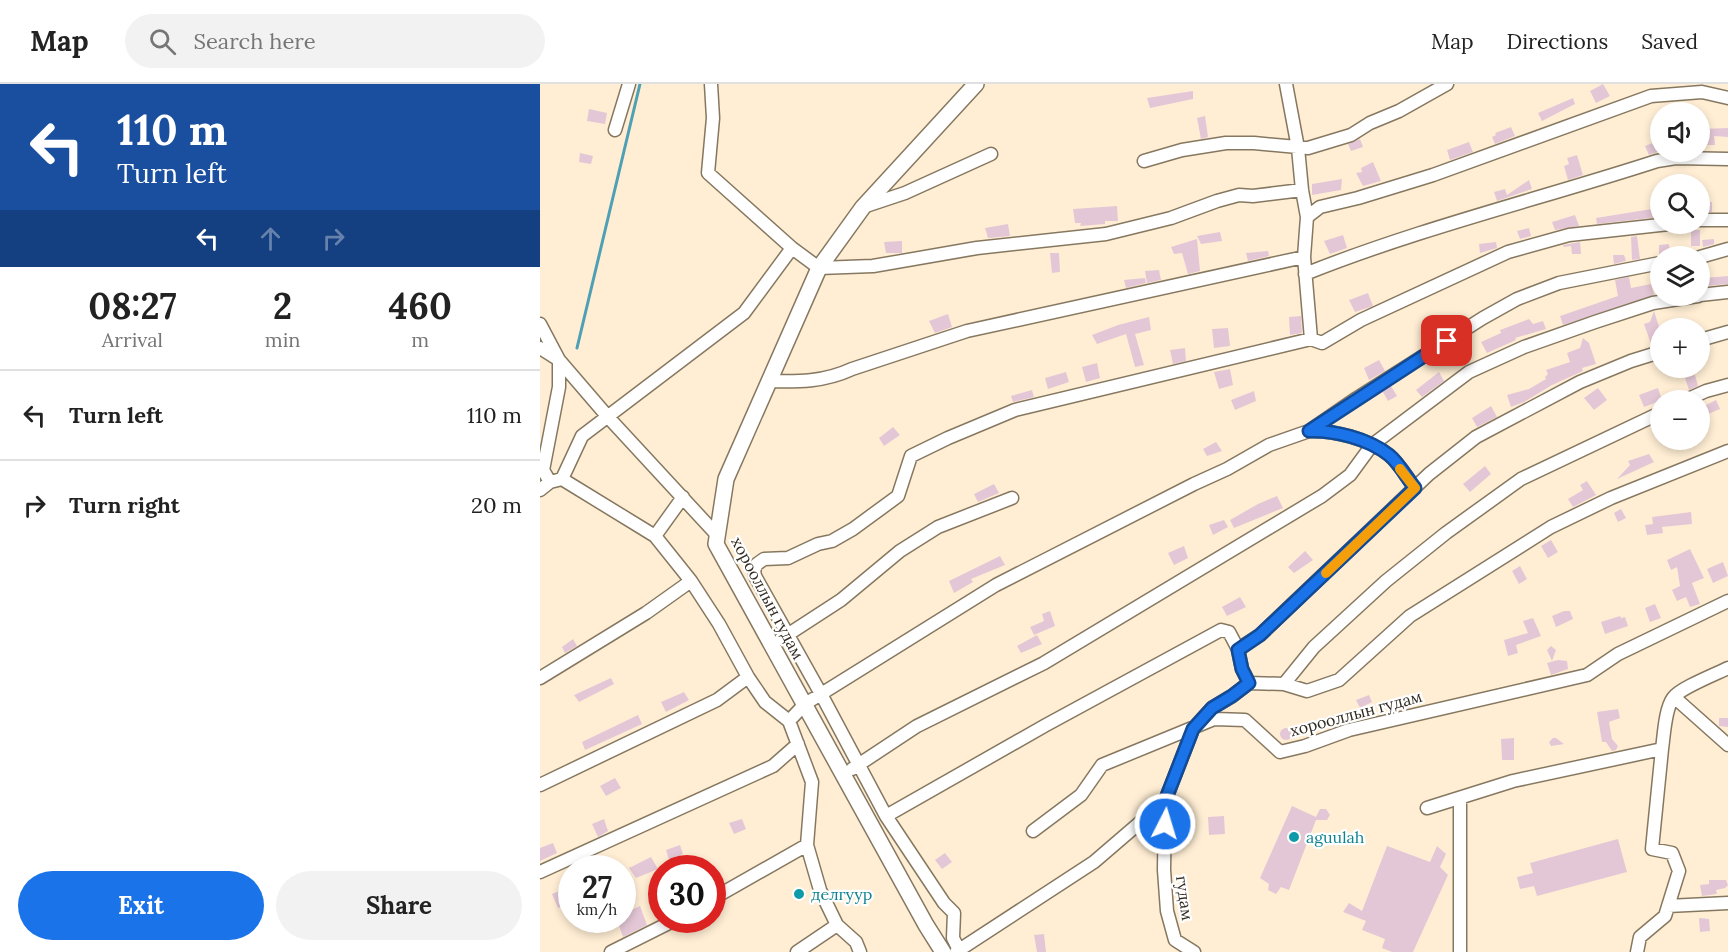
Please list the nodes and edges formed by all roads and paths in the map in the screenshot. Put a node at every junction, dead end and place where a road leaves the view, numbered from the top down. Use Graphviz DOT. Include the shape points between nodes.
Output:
graph roads {
  1 [pos="629,84"];
  2 [pos="711,84"];
  3 [pos="976,84"];
  4 [pos="1286,84"];
  5 [pos="1448,84"];
  6 [pos="1728,98"];
  7 [pos="615,130"];
  8 [pos="1298,148"];
  9 [pos="991,154"];
  10 [pos="1728,159"];
  11 [pos="1144,161"];
  12 [pos="1302,189"];
  13 [pos="863,207"];
  14 [pos="1307,217"];
  15 [pos="1710,220"];
  16 [pos="1728,220"];
  17 [pos="1650,226"];
  18 [pos="792,248"];
  19 [pos="1728,249"];
  20 [pos="1710,254"];
  21 [pos="1304,256"];
  22 [pos="1650,266"];
  23 [pos="819,268"];
  24 [pos="1305,274"];
  25 [pos="1728,292"];
  26 [pos="1710,294"];
  27 [pos="1650,304"];
  28 [pos="540,324"];
  29 [pos="1728,332"];
  30 [pos="1710,337"];
  31 [pos="1311,339"];
  32 [pos="540,348"];
  33 [pos="1650,355"];
  34 [pos="559,360"];
  35 [pos="768,381"];
  36 [pos="1728,385"];
  37 [pos="1710,390"];
  38 [pos="608,417"];
  39 [pos="1650,418"];
  40 [pos="1309,431"];
  41 [pos="1372,445"];
  42 [pos="1728,451"];
  43 [pos="551,484"];
  44 [pos="1415,488"];
  45 [pos="683,497"];
  46 [pos="1012,498"];
  47 [pos="717,535"];
  48 [pos="655,536"];
  49 [pos="691,581"];
  50 [pos="1728,600"];
  51 [pos="787,636"];
  52 [pos="772,645"];
  53 [pos="1238,650"];
  54 [pos="1728,668"];
  55 [pos="748,677"];
  56 [pos="540,678"];
  57 [pos="1249,683"];
  58 [pos="1284,684"];
  59 [pos="821,694"];
  60 [pos="1674,697"];
  61 [pos="806,704"];
  62 [pos="789,721"];
  63 [pos="1193,729"];
  64 [pos="798,744"];
  65 [pos="1728,745"];
  66 [pos="1662,749"];
  67 [pos="858,765"];
  68 [pos="843,775"];
  69 [pos="540,785"];
  70 [pos="1460,799"];
  71 [pos="1165,801"];
  72 [pos="1427,808"];
  73 [pos="886,816"];
  74 [pos="1033,831"];
  75 [pos="807,845"];
  76 [pos="540,872"];
  77 [pos="726,890"];
  78 [pos="1728,903"];
  79 [pos="1668,906"];
  80 [pos="837,926"];
  81 [pos="649,933"];
  82 [pos="957,951"];
  83 [pos="611,952"];
  84 [pos="797,952"];
  85 [pos="861,952"];
  86 [pos="943,952"];
  87 [pos="1194,952"];
  88 [pos="1460,952"];
  89 [pos="1636,952"];
  1 -- 7 [label="street"];
  2 -- 18 [label="street" via="713,118 708,173"];
  3 -- 13 [label="main road, хорооллын гудам"];
  4 -- 8 [label="street"];
  5 -- 8 [label="street" via="1351,135"];
  6 -- 14 [label="street" via="1702,92 1651,96 1433,175 1320,207"];
  8 -- 11 [label="street" via="1226,143"];
  8 -- 12 [label="street"];
  9 -- 13 [label="street" via="905,193"];
  10 -- 24 [label="street" via="1657,161 1419,232"];
  12 -- 14 [label="street"];
  12 -- 23 [label="street" via="1239,195 1106,234 976,248 873,266"];
  13 -- 23 [label="main road, хорооллын гудам"];
  14 -- 21 [label="street"];
  15 -- 16 [label="street"];
  17 -- 31 [label="street" via="1527,245 1390,306 1322,343"];
  18 -- 23 [label="street"];
  18 -- 38 [label="street" via="744,314"];
  19 -- 20 [label="street"];
  21 -- 24 [label="street"];
  21 -- 35 [label="street" via="967,331 835,377 802,382"];
  22 -- 40 [label="street" via="1559,283 1517,299"];
  23 -- 35 [label="main road, хорооллын гудам"];
  24 -- 31 [label="street"];
  25 -- 26 [label="street"];
  27 -- 41 [label="street" via="1524,347 1469,372"];
  28 -- 34 [label="street"];
  29 -- 30 [label="street"];
  31 -- 51 [label="street" via="1015,410 911,456 898,496 853,529 788,558 764,559 757,564 754,576"];
  32 -- 34 [label="street"];
  33 -- 44 [label="street" via="1580,382 1476,437"];
  34 -- 38 [label="street"];
  34 -- 43 [label="street" via="559,387 543,470"];
  35 -- 47 [label="main road, хорооллын гудам" via="726,479"];
  36 -- 37 [label="street"];
  38 -- 43 [label="street" via="582,436"];
  38 -- 45 [label="street"];
  39 -- 58 [label="street" via="1521,479 1446,533 1314,647"];
  40 -- 41 [label="street"];
  40 -- 59 [label="street" via="1269,445 996,585"];
  41 -- 44 [label="street" via="1390,455"];
  41 -- 67 [label="street" via="1350,475 1322,496 1044,663 917,726"];
  42 -- 58 [label="street" via="1551,527 1410,616 1339,680 1307,691"];
  43 -- 48 [label="street"];
  44 -- 53 [label="street" via="1260,635"];
  45 -- 47 [label="street"];
  45 -- 48 [label="street"];
  46 -- 51 [label="street" via="938,527"];
  47 -- 52 [label="main road, хорооллын гудам" via="716,543"];
  48 -- 49 [label="street"];
  49 -- 55 [label="street"];
  49 -- 56 [label="street"];
  50 -- 63 [label="street, хорооллын гудам" via="1618,654 1587,675 1349,730 1305,746 1280,752 1245,720 1214,719"];
  51 -- 52 [label="street"];
  51 -- 59 [label="street"];
  52 -- 61 [label="main road, хорооллын гудам"];
  53 -- 57 [label="street"];
  53 -- 73 [label="street" via="1228,632 1221,630"];
  54 -- 60 [label="street"];
  55 -- 62 [label="street" via="765,702"];
  55 -- 69 [label="street" via="717,700"];
  57 -- 58 [label="street"];
  57 -- 63 [label="street" via="1212,708"];
  59 -- 61 [label="street"];
  59 -- 67 [label="street"];
  60 -- 65 [label="street"];
  60 -- 66 [label="street"];
  61 -- 62 [label="street"];
  61 -- 68 [label="main road, хорооллын гудам"];
  62 -- 64 [label="street"];
  63 -- 71 [label="street"];
  63 -- 74 [label="street, хорооллын гудам" via="1102,765 1081,795"];
  64 -- 75 [label="street" via="812,783"];
  64 -- 76 [label="street" via="773,766"];
  66 -- 70 [label="street" via="1513,781"];
  66 -- 79 [label="street" via="1652,849 1672,853 1679,871"];
  67 -- 68 [label="street"];
  67 -- 73 [label="street"];
  68 -- 86 [label="main road, хорооллын гудам"];
  70 -- 72 [label="street"];
  70 -- 88 [label="street"];
  71 -- 82 [label="street" via="1094,862"];
  71 -- 87 [label="street, гудам" via="1167,912 1175,940"];
  73 -- 82 [label="street" via="954,913"];
  75 -- 77 [label="street"];
  75 -- 80 [label="street" via="819,890"];
  78 -- 79 [label="street"];
  79 -- 89 [label="street" via="1665,916 1640,937"];
  80 -- 84 [label="street"];
  80 -- 85 [label="street"];
  81 -- 83 [label="street"];
}
